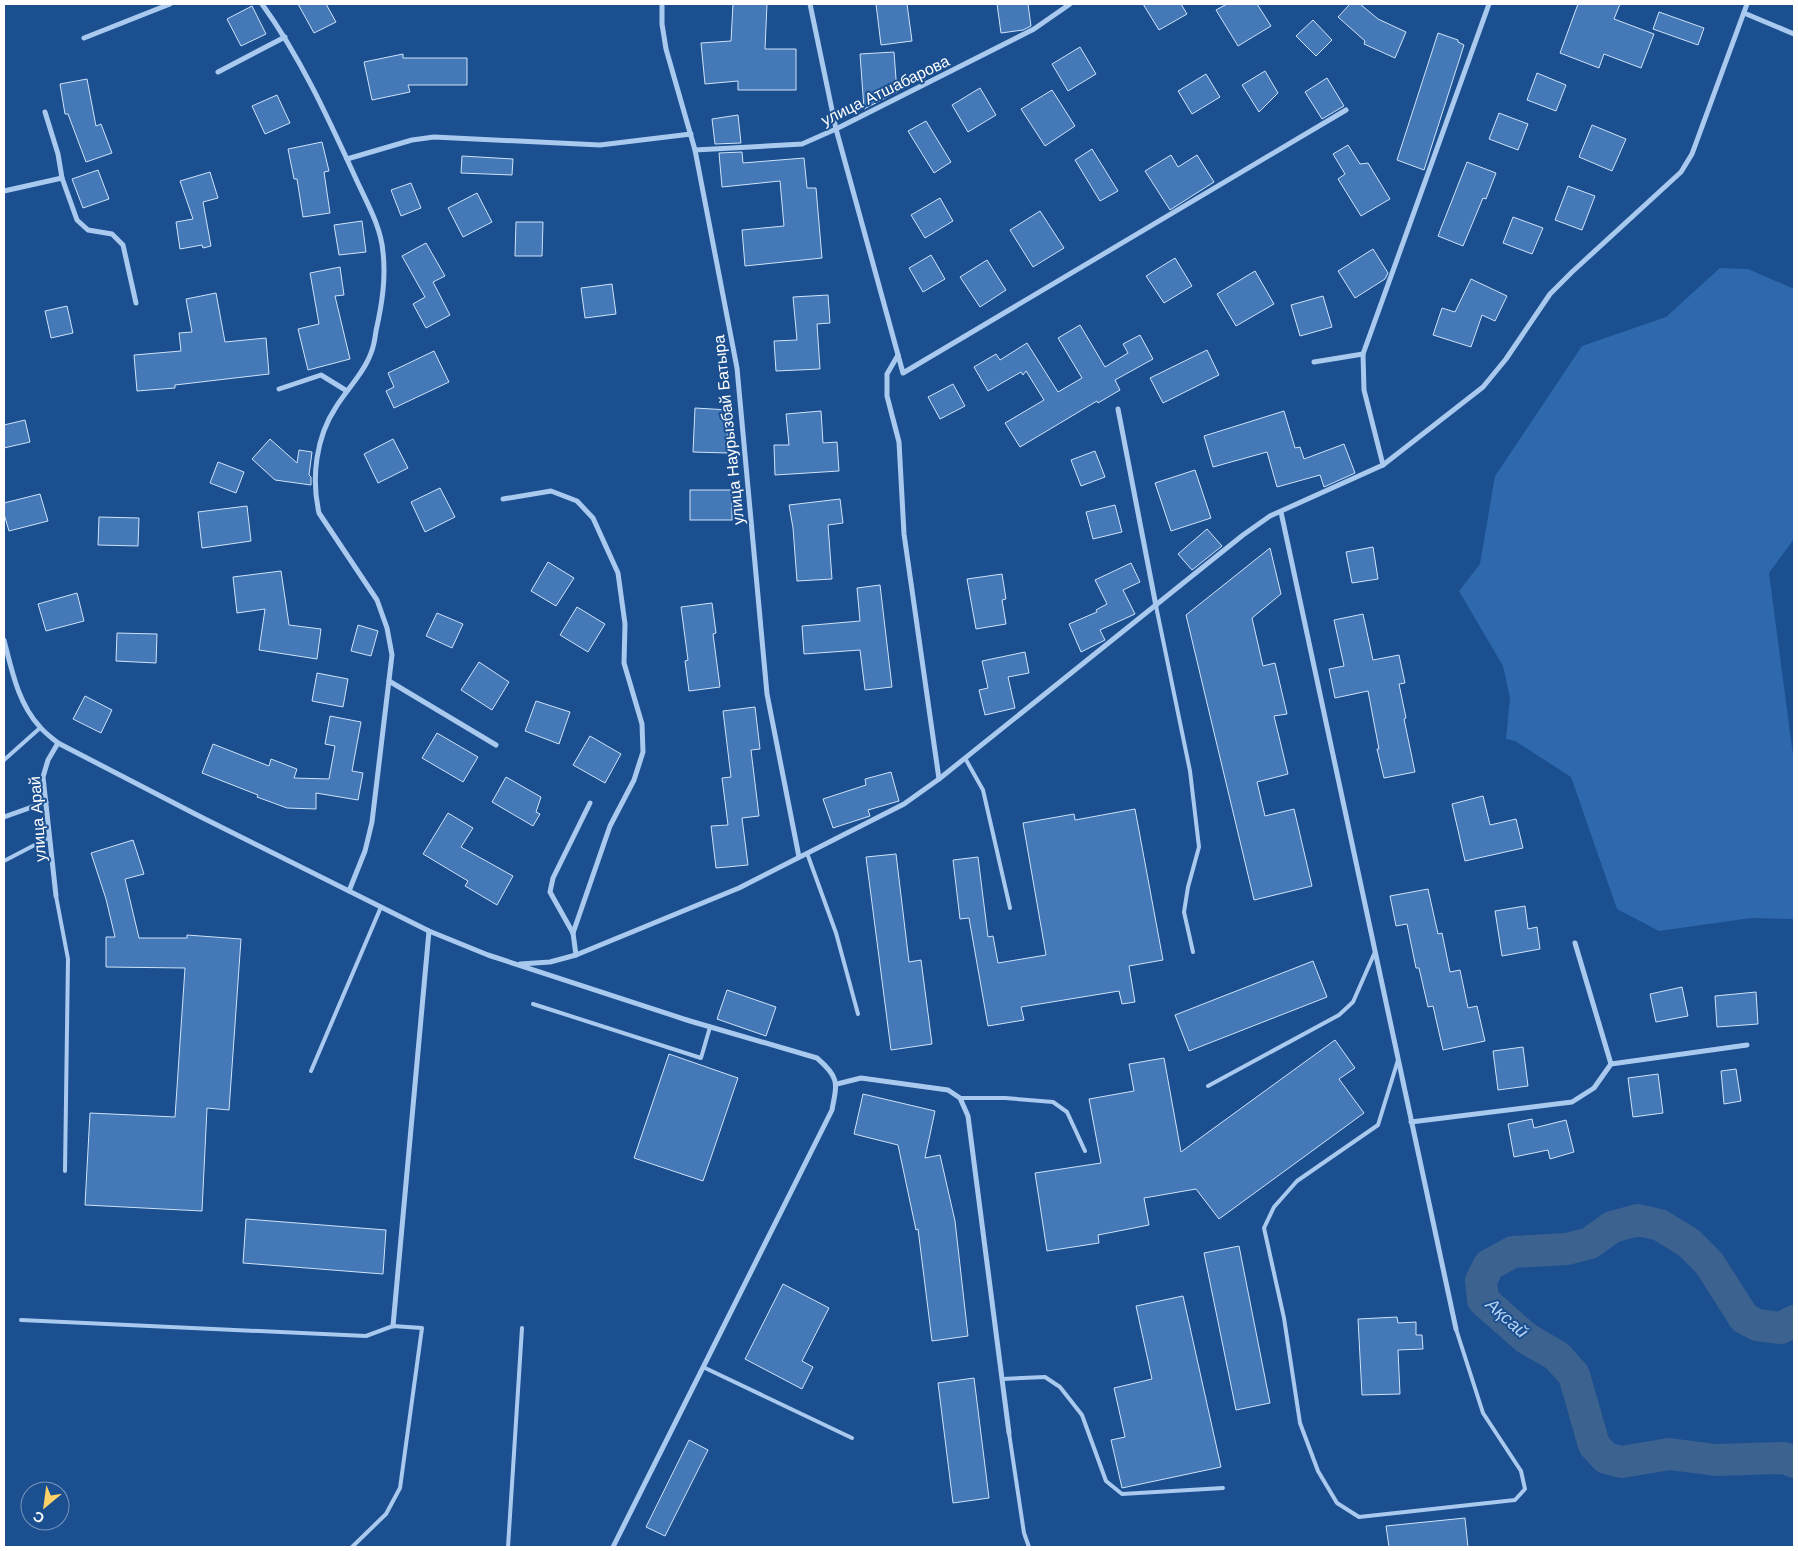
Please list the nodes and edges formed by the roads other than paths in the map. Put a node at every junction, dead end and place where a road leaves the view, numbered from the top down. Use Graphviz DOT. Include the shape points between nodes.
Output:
graph roads {
  1 [pos="170,4"];
  2 [pos="262,4"];
  3 [pos="662,4"];
  4 [pos="810,4"];
  5 [pos="1070,4"];
  6 [pos="1489,4"];
  7 [pos="1747,4"];
  8 [pos="1744,13"];
  9 [pos="1794,34"];
  10 [pos="284,37"];
  11 [pos="84,38"];
  12 [pos="218,72"];
  13 [pos="1346,110"];
  14 [pos="45,112"];
  15 [pos="836,129"];
  16 [pos="690,134"];
  17 [pos="696,150"];
  18 [pos="347,159"];
  19 [pos="62,178"];
  20 [pos="4,191"];
  21 [pos="136,302"];
  22 [pos="1363,354"];
  23 [pos="898,355"];
  24 [pos="1314,362"];
  25 [pos="279,389"];
  26 [pos="346,391"];
  27 [pos="1118,409"];
  28 [pos="1384,466"];
  29 [pos="503,499"];
  30 [pos="1281,512"];
  31 [pos="1156,606"];
  32 [pos="4,640"];
  33 [pos="389,681"];
  34 [pos="40,728"];
  35 [pos="58,743"];
  36 [pos="496,745"];
  37 [pos="965,758"];
  38 [pos="4,760"];
  39 [pos="939,779"];
  40 [pos="46,802"];
  41 [pos="590,803"];
  42 [pos="4,817"];
  43 [pos="50,837"];
  44 [pos="807,853"];
  45 [pos="798,858"];
  46 [pos="4,861"];
  47 [pos="349,891"];
  48 [pos="56,896"];
  49 [pos="382,907"];
  50 [pos="1010,908"];
  51 [pos="429,931"];
  52 [pos="573,933"];
  53 [pos="1575,943"];
  54 [pos="1193,952"];
  55 [pos="1375,952"];
  56 [pos="576,955"];
  57 [pos="520,964"];
  58 [pos="533,1004"];
  59 [pos="858,1014"];
  60 [pos="710,1027"];
  61 [pos="1747,1045"];
  62 [pos="1398,1060"];
  63 [pos="1612,1064"];
  64 [pos="311,1071"];
  65 [pos="837,1084"];
  66 [pos="1208,1086"];
  67 [pos="960,1098"];
  68 [pos="1411,1122"];
  69 [pos="1085,1151"];
  70 [pos="65,1171"];
  71 [pos="21,1320"];
  72 [pos="393,1326"];
  73 [pos="522,1328"];
  74 [pos="1456,1329"];
  75 [pos="704,1367"];
  76 [pos="1002,1379"];
  77 [pos="1009,1433"];
  78 [pos="852,1438"];
  79 [pos="1223,1488"];
  80 [pos="352,1547"];
  81 [pos="508,1547"];
  82 [pos="613,1547"];
  83 [pos="1030,1547"];
  1 -- 11 [label="street"];
  2 -- 10 [label="street"];
  3 -- 16 [label="street, улица Наурызбай Батыра" via="666,49"];
  4 -- 15 [label="street"];
  5 -- 15 [label="street, улица Атшабарова" via="1034,29"];
  6 -- 22 [label="street"];
  7 -- 8 [label="street"];
  8 -- 9 [label="street"];
  8 -- 28 [label="street" via="1692,154 1682,172 1550,294 1483,387"];
  10 -- 12 [label="street"];
  10 -- 18 [label="street" via="327,114"];
  13 -- 23 [label="street" via="903,373"];
  14 -- 19 [label="street"];
  15 -- 17 [label="street, улица Атшабарова" via="802,144"];
  15 -- 23 [label="street"];
  16 -- 17 [label="street, улица Наурызбай Батыра"];
  16 -- 18 [label="street" via="600,145 434,137"];
  17 -- 45 [label="street, улица Наурызбай Батыра" via="737,368 767,694"];
  18 -- 26 [label="street" via="378,228 384,251 384,298 371,353"];
  19 -- 20 [label="street"];
  19 -- 21 [label="street" via="77,220 88,230 112,234 123,245"];
  22 -- 24 [label="street"];
  22 -- 28 [label="street" via="1364,390"];
  23 -- 39 [label="street" via="887,374 887,396 899,442 904,534"];
  25 -- 26 [label="street" via="321,375"];
  26 -- 33 [label="street" via="324,427 317,454 315,496 319,512 377,600 392,655"];
  27 -- 31 [label="street"];
  28 -- 30 [label="street"];
  29 -- 52 [label="street" via="551,491 577,501 593,518 618,573 624,624 624,663 642,724 643,752 634,780 610,826"];
  30 -- 31 [label="street" via="1243,535"];
  30 -- 55 [label="street"];
  31 -- 37 [label="street"];
  31 -- 54 [label="lane" via="1190,770 1199,847 1184,912"];
  32 -- 34 [label="street" via="15,686"];
  33 -- 36 [label="street"];
  33 -- 47 [label="street" via="372,822 365,852"];
  34 -- 35 [label="street"];
  34 -- 38 [label="lane"];
  35 -- 40 [label="street, улица Арай" via="43,778"];
  35 -- 47 [label="street"];
  37 -- 39 [label="street"];
  37 -- 50 [label="lane" via="983,790"];
  39 -- 44 [label="street" via="904,804"];
  40 -- 42 [label="street"];
  40 -- 43 [label="street, улица Арай"];
  41 -- 52 [label="street" via="553,878 550,892"];
  43 -- 46 [label="lane"];
  43 -- 48 [label="street, улица Арай"];
  44 -- 45 [label="street"];
  44 -- 59 [label="lane" via="836,933"];
  45 -- 56 [label="street" via="739,888"];
  47 -- 49 [label="street"];
  48 -- 70 [label="lane" via="68,959"];
  49 -- 51 [label="street"];
  49 -- 64 [label="lane"];
  51 -- 57 [label="street"];
  51 -- 72 [label="street"];
  52 -- 56 [label="street"];
  53 -- 63 [label="street"];
  55 -- 62 [label="street"];
  55 -- 66 [label="lane" via="1353,1002 1339,1015"];
  56 -- 57 [label="street" via="550,962"];
  57 -- 60 [label="street"];
  58 -- 60 [label="lane" via="701,1058"];
  60 -- 65 [label="street" via="817,1058 831,1070"];
  61 -- 63 [label="street"];
  62 -- 68 [label="street"];
  62 -- 74 [label="lane" via="1378,1125 1297,1182 1274,1207 1264,1228 1284,1318 1300,1423 1318,1471 1337,1503 1359,1517 1515,1500 1524,1489 1521,1471 1483,1413"];
  63 -- 68 [label="street" via="1594,1088 1572,1102"];
  65 -- 67 [label="street" via="861,1078 948,1090"];
  65 -- 75 [label="street" via="832,1110"];
  67 -- 69 [label="lane" via="1053,1102 1067,1112"];
  67 -- 76 [label="street" via="968,1116"];
  68 -- 74 [label="street"];
  71 -- 72 [label="lane" via="366,1336"];
  72 -- 80 [label="lane" via="422,1328 400,1488 386,1514"];
  73 -- 81 [label="lane"];
  75 -- 78 [label="lane"];
  75 -- 82 [label="street"];
  76 -- 77 [label="street"];
  76 -- 79 [label="lane" via="1045,1377 1060,1387 1082,1414 1106,1481 1122,1494"];
  77 -- 83 [label="lane" via="1024,1533"];
}
